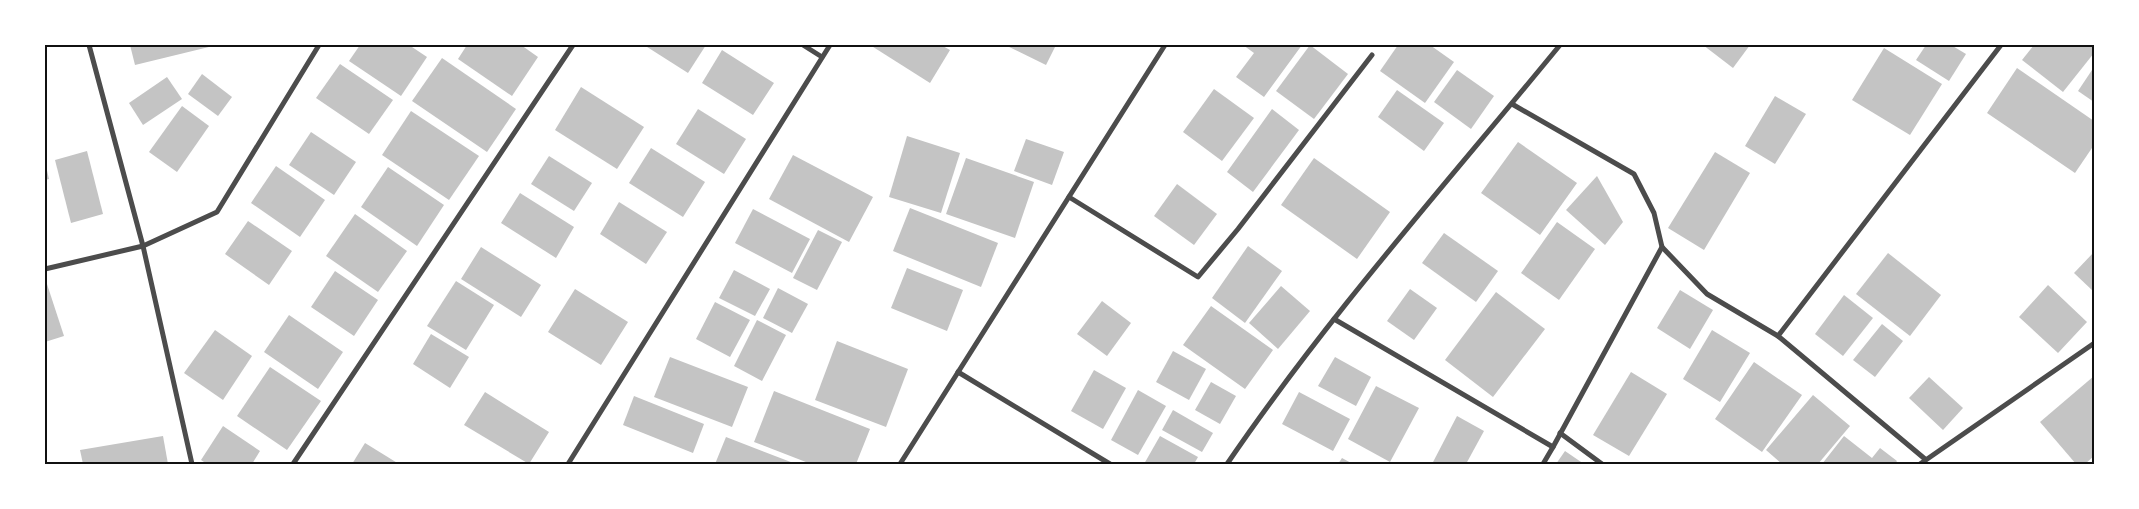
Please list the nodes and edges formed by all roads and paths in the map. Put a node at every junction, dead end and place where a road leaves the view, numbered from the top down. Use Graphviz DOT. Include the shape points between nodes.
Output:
graph roads {
  1 [pos="89,45"];
  2 [pos="319,45"];
  3 [pos="572,45"];
  4 [pos="803,45"];
  5 [pos="830,45"];
  6 [pos="1165,45"];
  7 [pos="1560,45"];
  8 [pos="2001,45"];
  9 [pos="1372,55"];
  10 [pos="822,57"];
  11 [pos="1512,104"];
  12 [pos="1069,197"];
  13 [pos="143,246"];
  14 [pos="1662,247"];
  15 [pos="45,270"];
  16 [pos="1334,319"];
  17 [pos="1778,336"];
  18 [pos="2094,344"];
  19 [pos="958,372"];
  20 [pos="1560,433"];
  21 [pos="1553,447"];
  22 [pos="1925,459"];
  23 [pos="192,464"];
  24 [pos="293,464"];
  25 [pos="568,464"];
  26 [pos="900,464"];
  27 [pos="1110,464"];
  28 [pos="1226,464"];
  29 [pos="1543,464"];
  30 [pos="1602,464"];
  31 [pos="1920,464"];
  1 -- 13 [label="street"];
  2 -- 13 [label="street" via="217,212"];
  3 -- 24 [label="street"];
  4 -- 10 [label="street"];
  5 -- 10 [label="street"];
  6 -- 12 [label="street"];
  7 -- 11 [label="street"];
  8 -- 17 [label="street"];
  9 -- 12 [label="street" via="1198,277"];
  10 -- 25 [label="street"];
  11 -- 14 [label="street" via="1634,174 1654,213"];
  11 -- 16 [label="street"];
  12 -- 19 [label="street"];
  13 -- 15 [label="street"];
  13 -- 23 [label="street"];
  14 -- 17 [label="street" via="1708,294"];
  14 -- 20 [label="street"];
  16 -- 21 [label="street"];
  16 -- 28 [label="street"];
  17 -- 22 [label="street"];
  18 -- 22 [label="street"];
  19 -- 26 [label="street"];
  19 -- 27 [label="street"];
  20 -- 21 [label="street"];
  20 -- 30 [label="street"];
  21 -- 29 [label="street"];
  22 -- 31 [label="street"];
}
